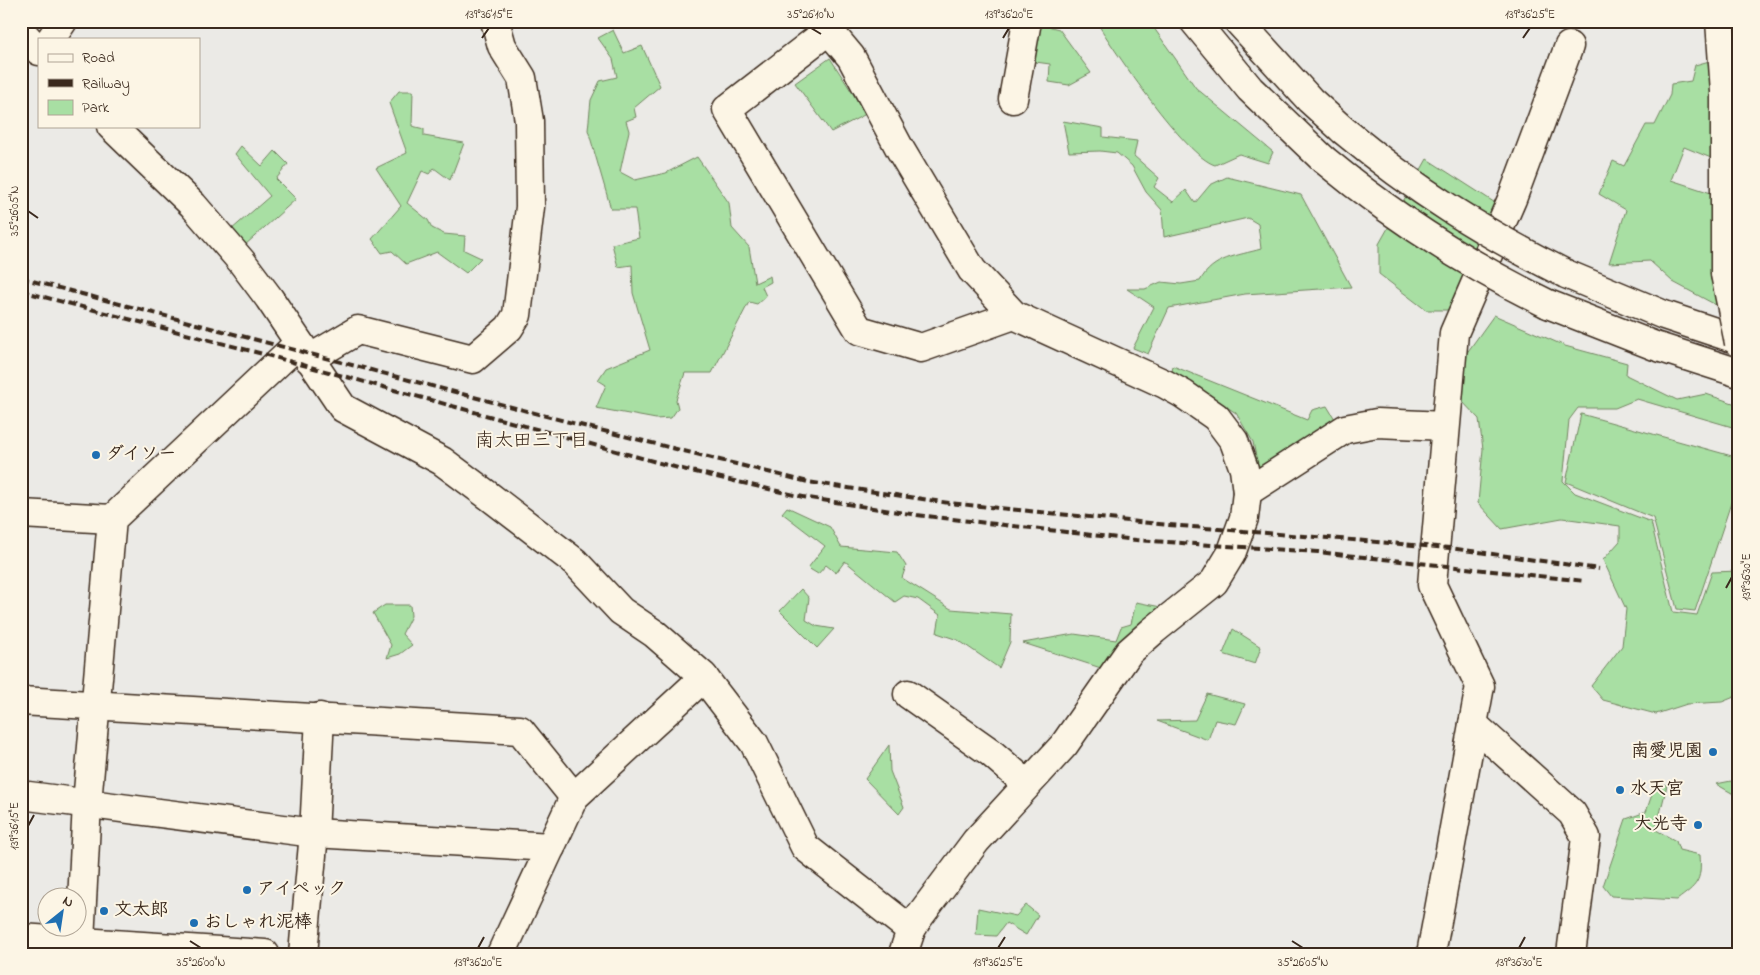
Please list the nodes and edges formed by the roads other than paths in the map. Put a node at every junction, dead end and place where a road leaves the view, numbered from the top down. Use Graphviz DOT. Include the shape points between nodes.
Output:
graph roads {
  1 [pos="63,21"];
  2 [pos="495,21"];
  3 [pos="1026,21"];
  4 [pos="1194,21"];
  5 [pos="1238,21"];
  6 [pos="1720,21"];
  7 [pos="825,26"];
  8 [pos="40,38"];
  9 [pos="1569,46"];
  10 [pos="1013,99"];
  11 [pos="113,128"];
  12 [pos="1729,252"];
  13 [pos="1014,315"];
  14 [pos="1739,342"];
  15 [pos="304,351"];
  16 [pos="1739,373"];
  17 [pos="1445,426"];
  18 [pos="1247,492"];
  19 [pos="21,514"];
  20 [pos="112,519"];
  21 [pos="704,677"];
  22 [pos="908,694"];
  23 [pos="21,701"];
  24 [pos="95,705"];
  25 [pos="320,717"];
  26 [pos="1473,724"];
  27 [pos="1027,784"];
  28 [pos="21,795"];
  29 [pos="574,797"];
  30 [pos="87,803"];
  31 [pos="314,834"];
  32 [pos="551,847"];
  33 [pos="21,938"];
  34 [pos="80,941"];
  35 [pos="907,942"];
  36 [pos="265,954"];
  37 [pos="303,954"];
  38 [pos="501,954"];
  39 [pos="1431,954"];
  40 [pos="1571,954"];
  1 -- 8 [label="main road"];
  2 -- 15 [label="main road" via="502,46 522,78 529,121 530,206 517,315 509,328 472,359 358,330"];
  3 -- 10 [label="main road"];
  4 -- 16 [label="main road, bridge" via="1250,89 1323,159 1414,229 1500,280 1548,304 1655,346"];
  5 -- 14 [label="main road, bridge" via="1310,100 1394,172 1433,199 1479,228 1566,274 1664,316"];
  6 -- 12 [label="main road"];
  7 -- 13 [label="main road" via="851,57 900,149 972,270"];
  7 -- 13 [label="main road" via="727,109 859,330 921,348"];
  9 -- 17 [label="main road" via="1512,199 1454,333"];
  11 -- 15 [label="main road" via="193,205 242,262"];
  12 -- 14 [label="main road, bridge"];
  13 -- 18 [label="main road" via="1165,384 1216,417 1234,441 1244,468"];
  15 -- 20 [label="main road"];
  15 -- 21 [label="main road" via="342,408 442,461 490,496 575,562 621,611 655,634"];
  17 -- 18 [label="main road" via="1377,423 1345,429"];
  17 -- 26 [label="main road" via="1432,584 1480,686"];
  18 -- 27 [label="main road" via="1244,518 1231,554 1214,582 1129,652 1064,745"];
  19 -- 20 [label="main road"];
  20 -- 24 [label="main road"];
  21 -- 29 [label="main road"];
  21 -- 35 [label="main road" via="754,742 804,847"];
  22 -- 27 [label="main road" via="990,752"];
  23 -- 24 [label="main road"];
  24 -- 25 [label="main road"];
  24 -- 30 [label="main road"];
  25 -- 29 [label="main road" via="520,730"];
  25 -- 31 [label="main road"];
  26 -- 39 [label="main road"];
  26 -- 40 [label="main road" via="1572,813 1586,837"];
  27 -- 35 [label="main road" via="976,842"];
  28 -- 30 [label="main road"];
  29 -- 32 [label="main road"];
  30 -- 31 [label="main road"];
  30 -- 34 [label="main road"];
  31 -- 32 [label="main road"];
  31 -- 37 [label="main road"];
  32 -- 38 [label="main road"];
  33 -- 34 [label="main road"];
  34 -- 36 [label="main road"];
}
